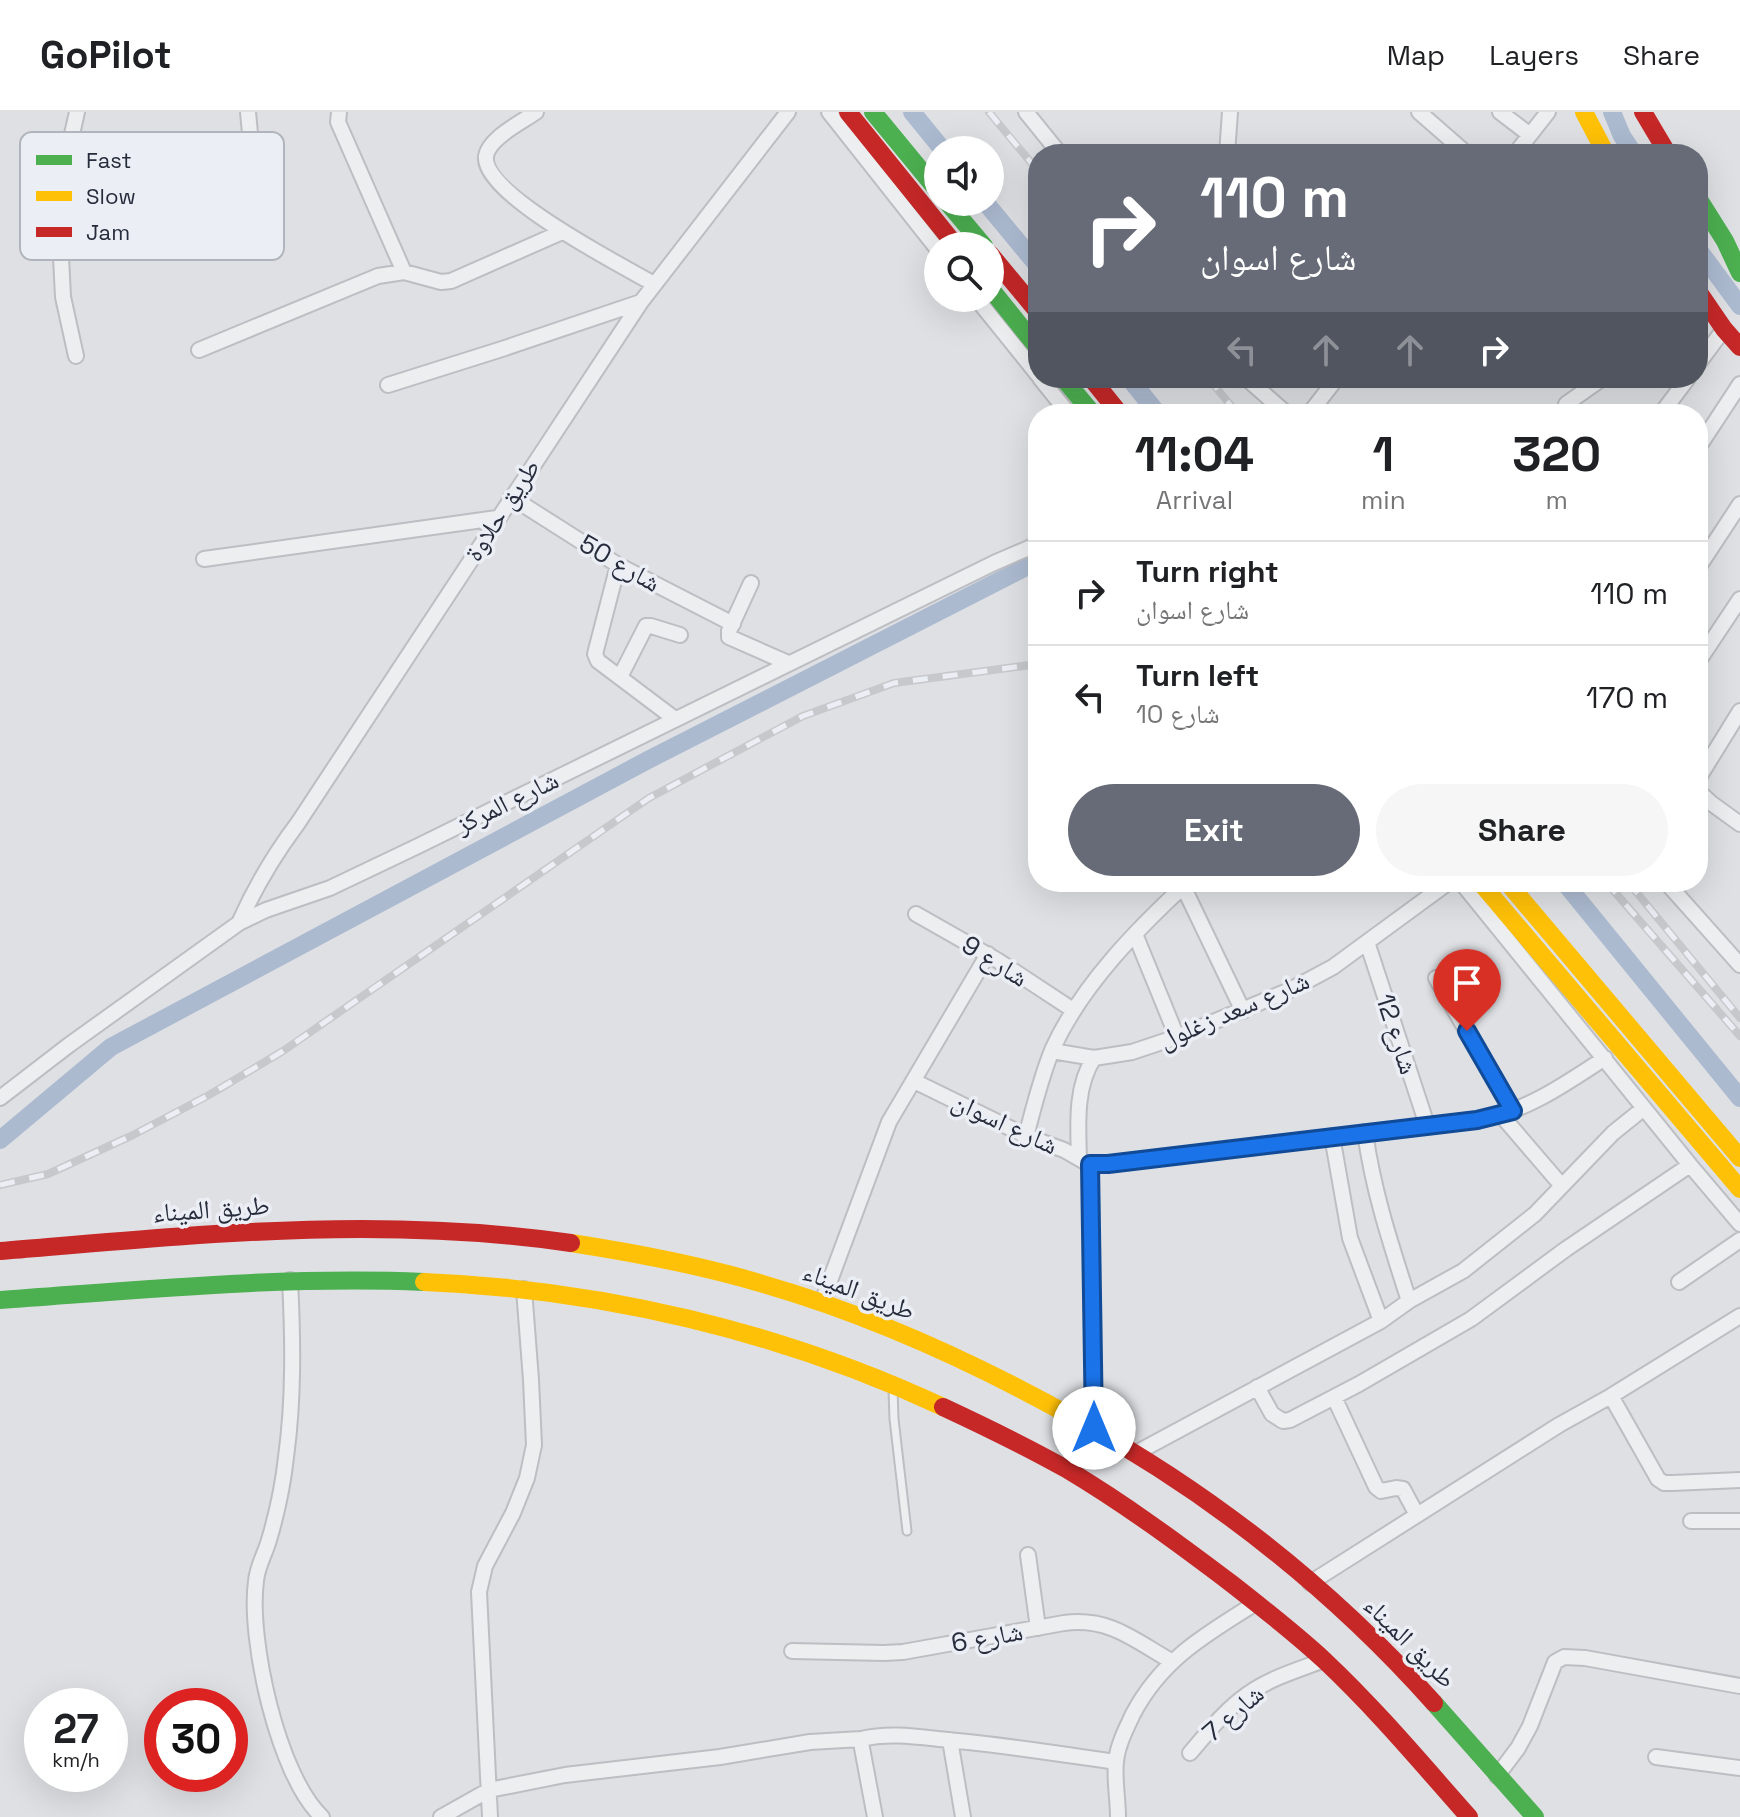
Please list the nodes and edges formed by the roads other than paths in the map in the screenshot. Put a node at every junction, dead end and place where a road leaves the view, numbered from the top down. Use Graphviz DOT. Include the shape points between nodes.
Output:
graph roads {
  1 [pos="77,112"];
  2 [pos="248,112"];
  3 [pos="339,112"];
  4 [pos="536,112"];
  5 [pos="788,112"];
  6 [pos="829,112"];
  7 [pos="848,112"];
  8 [pos="873,112"];
  9 [pos="1026,112"];
  10 [pos="1230,112"];
  11 [pos="1419,112"];
  12 [pos="1500,112"];
  13 [pos="1548,112"];
  14 [pos="1584,112"];
  15 [pos="1643,112"];
  16 [pos="72,132"];
  17 [pos="250,132"];
  18 [pos="1530,135"];
  19 [pos="1052,144"];
  20 [pos="1231,144"];
  21 [pos="1456,144"];
  22 [pos="1523,144"];
  23 [pos="1601,144"];
  24 [pos="1662,144"];
  25 [pos="924,174"];
  26 [pos="1708,214"];
  27 [pos="959,216"];
  28 [pos="562,232"];
  29 [pos="924,232"];
  30 [pos="945,232"];
  31 [pos="972,232"];
  32 [pos="61,260"];
  33 [pos="1004,271"];
  34 [pos="404,272"];
  35 [pos="1740,273"];
  36 [pos="654,284"];
  37 [pos="1028,300"];
  38 [pos="641,302"];
  39 [pos="1004,306"];
  40 [pos="1708,310"];
  41 [pos="987,312"];
  42 [pos="1724,329"];
  43 [pos="1028,336"];
  44 [pos="1740,347"];
  45 [pos="199,350"];
  46 [pos="1708,351"];
  47 [pos="76,356"];
  48 [pos="1028,363"];
  49 [pos="1740,384"];
  50 [pos="388,385"];
  51 [pos="1048,388"];
  52 [pos="1071,388"];
  53 [pos="1099,388"];
  54 [pos="1257,388"];
  55 [pos="1329,388"];
  56 [pos="1589,388"];
  57 [pos="1061,404"];
  58 [pos="1085,404"];
  59 [pos="1112,404"];
  60 [pos="1275,404"];
  61 [pos="1317,404"];
  62 [pos="1566,404"];
  63 [pos="1708,433"];
  64 [pos="511,497"];
  65 [pos="1740,504"];
  66 [pos="497,518"];
  67 [pos="1028,548"];
  68 [pos="1708,553"];
  69 [pos="204,559"];
  70 [pos="618,565"];
  71 [pos="751,583"];
  72 [pos="1740,599"];
  73 [pos="733,624"];
  74 [pos="680,635"];
  75 [pos="1708,638"];
  76 [pos="788,663"];
  77 [pos="620,677"];
  78 [pos="1740,711"];
  79 [pos="675,719"];
  80 [pos="1708,770"];
  81 [pos="1708,800"];
  82 [pos="1740,824"];
  83 [pos="1178,892"];
  84 [pos="1190,892"];
  85 [pos="1435,892"];
  86 [pos="1469,892"];
  87 [pos="1488,892"];
  88 [pos="1515,892"];
  89 [pos="1675,892"];
  90 [pos="916,914"];
  91 [pos="239,923"];
  92 [pos="1135,934"];
  93 [pos="1367,942"];
  94 [pos="988,954"];
  95 [pos="1740,965"];
  96 [pos="1436,978"];
  97 [pos="1073,1010"];
  98 [pos="1243,1011"];
  99 [pos="1177,1037"];
  100 [pos="1052,1051"];
  101 [pos="1094,1058"];
  102 [pos="1605,1058"];
  103 [pos="914,1081"];
  104 [pos="0,1098"];
  105 [pos="1644,1108"];
  106 [pos="1507,1113"];
  107 [pos="1427,1125"];
  108 [pos="1365,1132"];
  109 [pos="1026,1136"];
  110 [pos="1332,1136"];
  111 [pos="1740,1158"];
  112 [pos="1084,1161"];
  113 [pos="1690,1165"];
  114 [pos="1562,1186"];
  115 [pos="1740,1189"];
  116 [pos="1740,1224"];
  117 [pos="1740,1240"];
  118 [pos="0,1251"];
  119 [pos="290,1280"];
  120 [pos="1679,1282"];
  121 [pos="524,1289"];
  122 [pos="0,1300"];
  123 [pos="1409,1301"];
  124 [pos="822,1302"];
  125 [pos="1740,1316"];
  126 [pos="1381,1321"];
  127 [pos="893,1386"];
  128 [pos="1257,1387"];
  129 [pos="1611,1396"];
  130 [pos="1334,1397"];
  131 [pos="1094,1428"];
  132 [pos="1136,1453"];
  133 [pos="1740,1480"];
  134 [pos="1417,1515"];
  135 [pos="1691,1521"];
  136 [pos="1740,1521"];
  137 [pos="907,1531"];
  138 [pos="1028,1555"];
  139 [pos="1310,1583"];
  140 [pos="1256,1603"];
  141 [pos="1038,1628"];
  142 [pos="792,1651"];
  143 [pos="1324,1660"];
  144 [pos="1171,1661"];
  145 [pos="1740,1686"];
  146 [pos="861,1739"];
  147 [pos="950,1740"];
  148 [pos="1190,1753"];
  149 [pos="1656,1757"];
  150 [pos="1116,1762"];
  151 [pos="1740,1768"];
  152 [pos="1497,1776"];
  153 [pos="489,1790"];
  154 [pos="322,1817"];
  155 [pos="441,1817"];
  156 [pos="490,1817"];
  157 [pos="875,1817"];
  158 [pos="963,1817"];
  159 [pos="1118,1817"];
  160 [pos="1469,1817"];
  161 [pos="1535,1817"];
  1 -- 16 [label="street"];
  2 -- 17 [label="street"];
  3 -- 34 [label="street" via="338,122"];
  4 -- 28 [label="street" via="489,146 488,170"];
  5 -- 36 [label="street, طريق حلاوة"];
  6 -- 29 [label="street"];
  7 -- 30 [label="main road"];
  8 -- 25 [label="main road"];
  9 -- 19 [label="street"];
  10 -- 20 [label="street"];
  11 -- 21 [label="street"];
  12 -- 18 [label="street"];
  13 -- 18 [label="street"];
  14 -- 23 [label="main road"];
  15 -- 24 [label="main road"];
  18 -- 22 [label="street"];
  26 -- 35 [label="main road"];
  27 -- 31 [label="main road"];
  28 -- 34 [label="street" via="451,281"];
  28 -- 36 [label="street"];
  32 -- 47 [label="street"];
  33 -- 37 [label="main road"];
  34 -- 45 [label="street" via="378,276"];
  36 -- 38 [label="street, طريق حلاوة"];
  38 -- 50 [label="street"];
  38 -- 64 [label="street, طريق حلاوة"];
  39 -- 43 [label="main road"];
  40 -- 42 [label="main road"];
  41 -- 48 [label="street"];
  42 -- 44 [label="main road"];
  42 -- 46 [label="street"];
  49 -- 63 [label="street"];
  51 -- 57 [label="street"];
  52 -- 58 [label="main road"];
  53 -- 59 [label="main road"];
  54 -- 60 [label="street"];
  55 -- 61 [label="street"];
  56 -- 62 [label="street"];
  64 -- 66 [label="street, طريق حلاوة"];
  64 -- 70 [label="street, شارع 50"];
  65 -- 68 [label="street"];
  66 -- 69 [label="street"];
  66 -- 91 [label="street, طريق حلاوة" via="264,870"];
  67 -- 76 [label="street, شارع المركز"];
  70 -- 73 [label="street, شارع 50"];
  70 -- 77 [label="street" via="595,654"];
  71 -- 73 [label="street"];
  72 -- 75 [label="street"];
  73 -- 76 [label="street" via="731,638"];
  74 -- 77 [label="street" via="646,626"];
  76 -- 79 [label="street, شارع المركز"];
  77 -- 79 [label="street"];
  78 -- 80 [label="street"];
  79 -- 91 [label="street, شارع المركز" via="330,888"];
  81 -- 82 [label="street"];
  83 -- 92 [label="street"];
  84 -- 98 [label="street"];
  85 -- 93 [label="street, شارع سعد زغلول"];
  86 -- 102 [label="street"];
  87 -- 115 [label="main road"];
  88 -- 111 [label="main road"];
  89 -- 95 [label="street"];
  90 -- 94 [label="street, شارع 9"];
  91 -- 104 [label="street, شارع المركز"];
  92 -- 97 [label="street"];
  92 -- 99 [label="street"];
  93 -- 98 [label="street, شارع سعد زغلول" via="1312,979"];
  93 -- 107 [label="street, شارع 12"];
  94 -- 97 [label="street, شارع 9"];
  94 -- 103 [label="street"];
  96 -- 106 [label="street"];
  97 -- 100 [label="street"];
  98 -- 99 [label="street, شارع سعد زغلول"];
  99 -- 101 [label="street, شارع سعد زغلول"];
  100 -- 101 [label="street, شارع سعد زغلول"];
  100 -- 109 [label="street"];
  101 -- 112 [label="street" via="1079,1106"];
  102 -- 105 [label="street"];
  102 -- 106 [label="street, شارع اسوان"];
  103 -- 109 [label="street, شارع اسوان"];
  103 -- 124 [label="street" via="889,1122"];
  105 -- 113 [label="street"];
  105 -- 114 [label="street"];
  106 -- 107 [label="street, شارع اسوان"];
  106 -- 114 [label="street"];
  107 -- 108 [label="street, شارع اسوان"];
  108 -- 110 [label="street, شارع اسوان"];
  108 -- 123 [label="street" via="1374,1188"];
  109 -- 112 [label="street, شارع اسوان"];
  110 -- 112 [label="street, شارع اسوان" via="1108,1164"];
  110 -- 126 [label="street" via="1350,1238"];
  112 -- 131 [label="street"];
  113 -- 116 [label="street"];
  113 -- 130 [label="street" via="1471,1319"];
  114 -- 123 [label="street" via="1463,1271"];
  117 -- 120 [label="street"];
  118 -- 124 [label="main road, طريق الميناء" via="278,1230 438,1230 641,1255"];
  119 -- 121 [label="main road"];
  119 -- 122 [label="main road"];
  119 -- 154 [label="street" via="289,1432 279,1500 256,1578 256,1631 276,1731 301,1791"];
  121 -- 127 [label="main road" via="737,1332"];
  121 -- 153 [label="street" via="534,1445 527,1478 485,1566 479,1592"];
  123 -- 126 [label="street"];
  124 -- 131 [label="main road, طريق الميناء" via="949,1354"];
  125 -- 129 [label="street"];
  126 -- 128 [label="street"];
  127 -- 137 [label="lane"];
  127 -- 140 [label="main road" via="1067,1470"];
  128 -- 130 [label="street" via="1272,1414 1283,1421"];
  128 -- 132 [label="street"];
  129 -- 133 [label="street" via="1664,1483"];
  129 -- 134 [label="street"];
  130 -- 134 [label="street" via="1376,1487 1403,1489"];
  131 -- 132 [label="main road, طريق الميناء"];
  132 -- 139 [label="main road, طريق الميناء" via="1223,1513"];
  134 -- 139 [label="street"];
  135 -- 136 [label="street"];
  138 -- 141 [label="street"];
  139 -- 152 [label="main road, طريق الميناء" via="1386,1651"];
  140 -- 143 [label="main road"];
  140 -- 144 [label="street"];
  141 -- 142 [label="street, شارع 6" via="903,1652"];
  141 -- 144 [label="street, شارع 6" via="1077,1621 1104,1624"];
  143 -- 148 [label="street, شارع 7" via="1246,1694"];
  143 -- 160 [label="main road"];
  144 -- 150 [label="street" via="1141,1699"];
  145 -- 152 [label="street" via="1564,1657 1555,1662 1524,1737"];
  146 -- 147 [label="street" via="890,1735"];
  146 -- 153 [label="street" via="565,1775"];
  146 -- 157 [label="street"];
  147 -- 150 [label="street"];
  147 -- 158 [label="street"];
  149 -- 151 [label="street"];
  150 -- 159 [label="street"];
  152 -- 161 [label="main road, طريق الميناء"];
  153 -- 155 [label="street"];
  153 -- 156 [label="street"];
}
